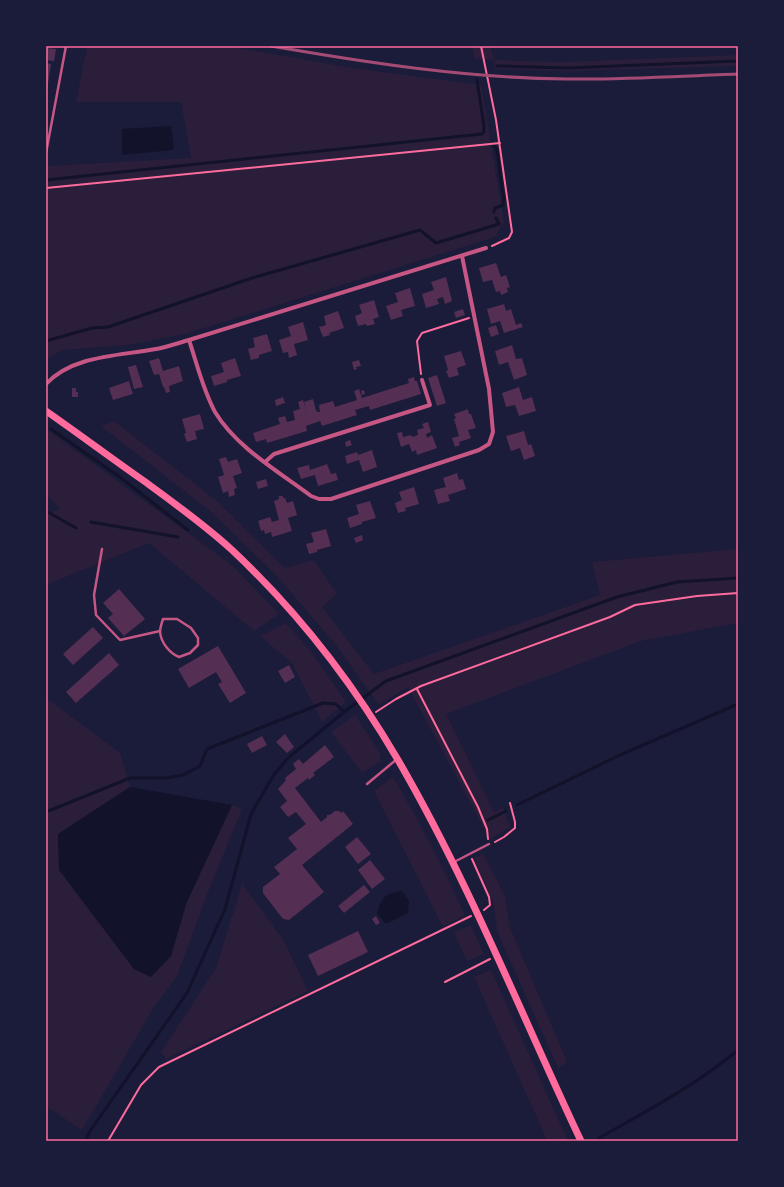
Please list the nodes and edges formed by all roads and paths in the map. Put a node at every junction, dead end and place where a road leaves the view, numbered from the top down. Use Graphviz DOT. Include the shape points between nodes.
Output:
graph roads {
  1 [pos="66,46"];
  2 [pos="481,46"];
  3 [pos="500,143"];
  4 [pos="46,153"];
  5 [pos="46,188"];
  6 [pos="486,248"];
  7 [pos="462,256"];
  8 [pos="474,316"];
  9 [pos="189,340"];
  10 [pos="422,380"];
  11 [pos="46,384"];
  12 [pos="46,411"];
  13 [pos="265,462"];
  14 [pos="102,550"];
  15 [pos="738,592"];
  16 [pos="160,631"];
  17 [pos="417,689"];
  18 [pos="370,716"];
  19 [pos="397,759"];
  20 [pos="367,784"];
  21 [pos="510,802"];
  22 [pos="489,844"];
  23 [pos="470,854"];
  24 [pos="453,863"];
  25 [pos="477,913"];
  26 [pos="497,956"];
  27 [pos="445,982"];
  28 [pos="108,1141"];
  29 [pos="581,1141"];
  1 -- 4 [label="lane"];
  2 -- 3 [label="path"];
  3 -- 5 [label="path"];
  3 -- 6 [label="path" via="512,232 503,242"];
  6 -- 7 [label="street"];
  7 -- 8 [label="street"];
  7 -- 9 [label="street"];
  8 -- 10 [label="path" via="422,333 417,341"];
  8 -- 13 [label="street" via="489,389 493,432 489,444 479,450 331,499 311,496"];
  9 -- 11 [label="street" via="86,361 63,370"];
  9 -- 13 [label="street" via="215,413 243,444"];
  10 -- 13 [label="street" via="430,405 274,454"];
  12 -- 18 [label="main road" via="176,504 231,549 292,612 346,679"];
  14 -- 16 [label="lane" via="94,594 96,615 120,640"];
  15 -- 17 [label="path" via="635,605 610,617"];
  16 -- 16 [label="lane" via="163,618 177,619 191,628 198,638 198,645 190,653 179,657 165,645"];
  17 -- 18 [label="path"];
  17 -- 22 [label="path" via="478,808 487,829"];
  18 -- 19 [label="main road"];
  19 -- 20 [label="lane"];
  19 -- 24 [label="main road"];
  21 -- 22 [label="path" via="515,828"];
  22 -- 23 [label="lane"];
  23 -- 24 [label="lane"];
  23 -- 25 [label="path" via="490,897 487,909"];
  24 -- 25 [label="main road"];
  25 -- 26 [label="main road"];
  25 -- 28 [label="path" via="159,1067 141,1085"];
  26 -- 27 [label="path"];
  26 -- 29 [label="main road"];
}
